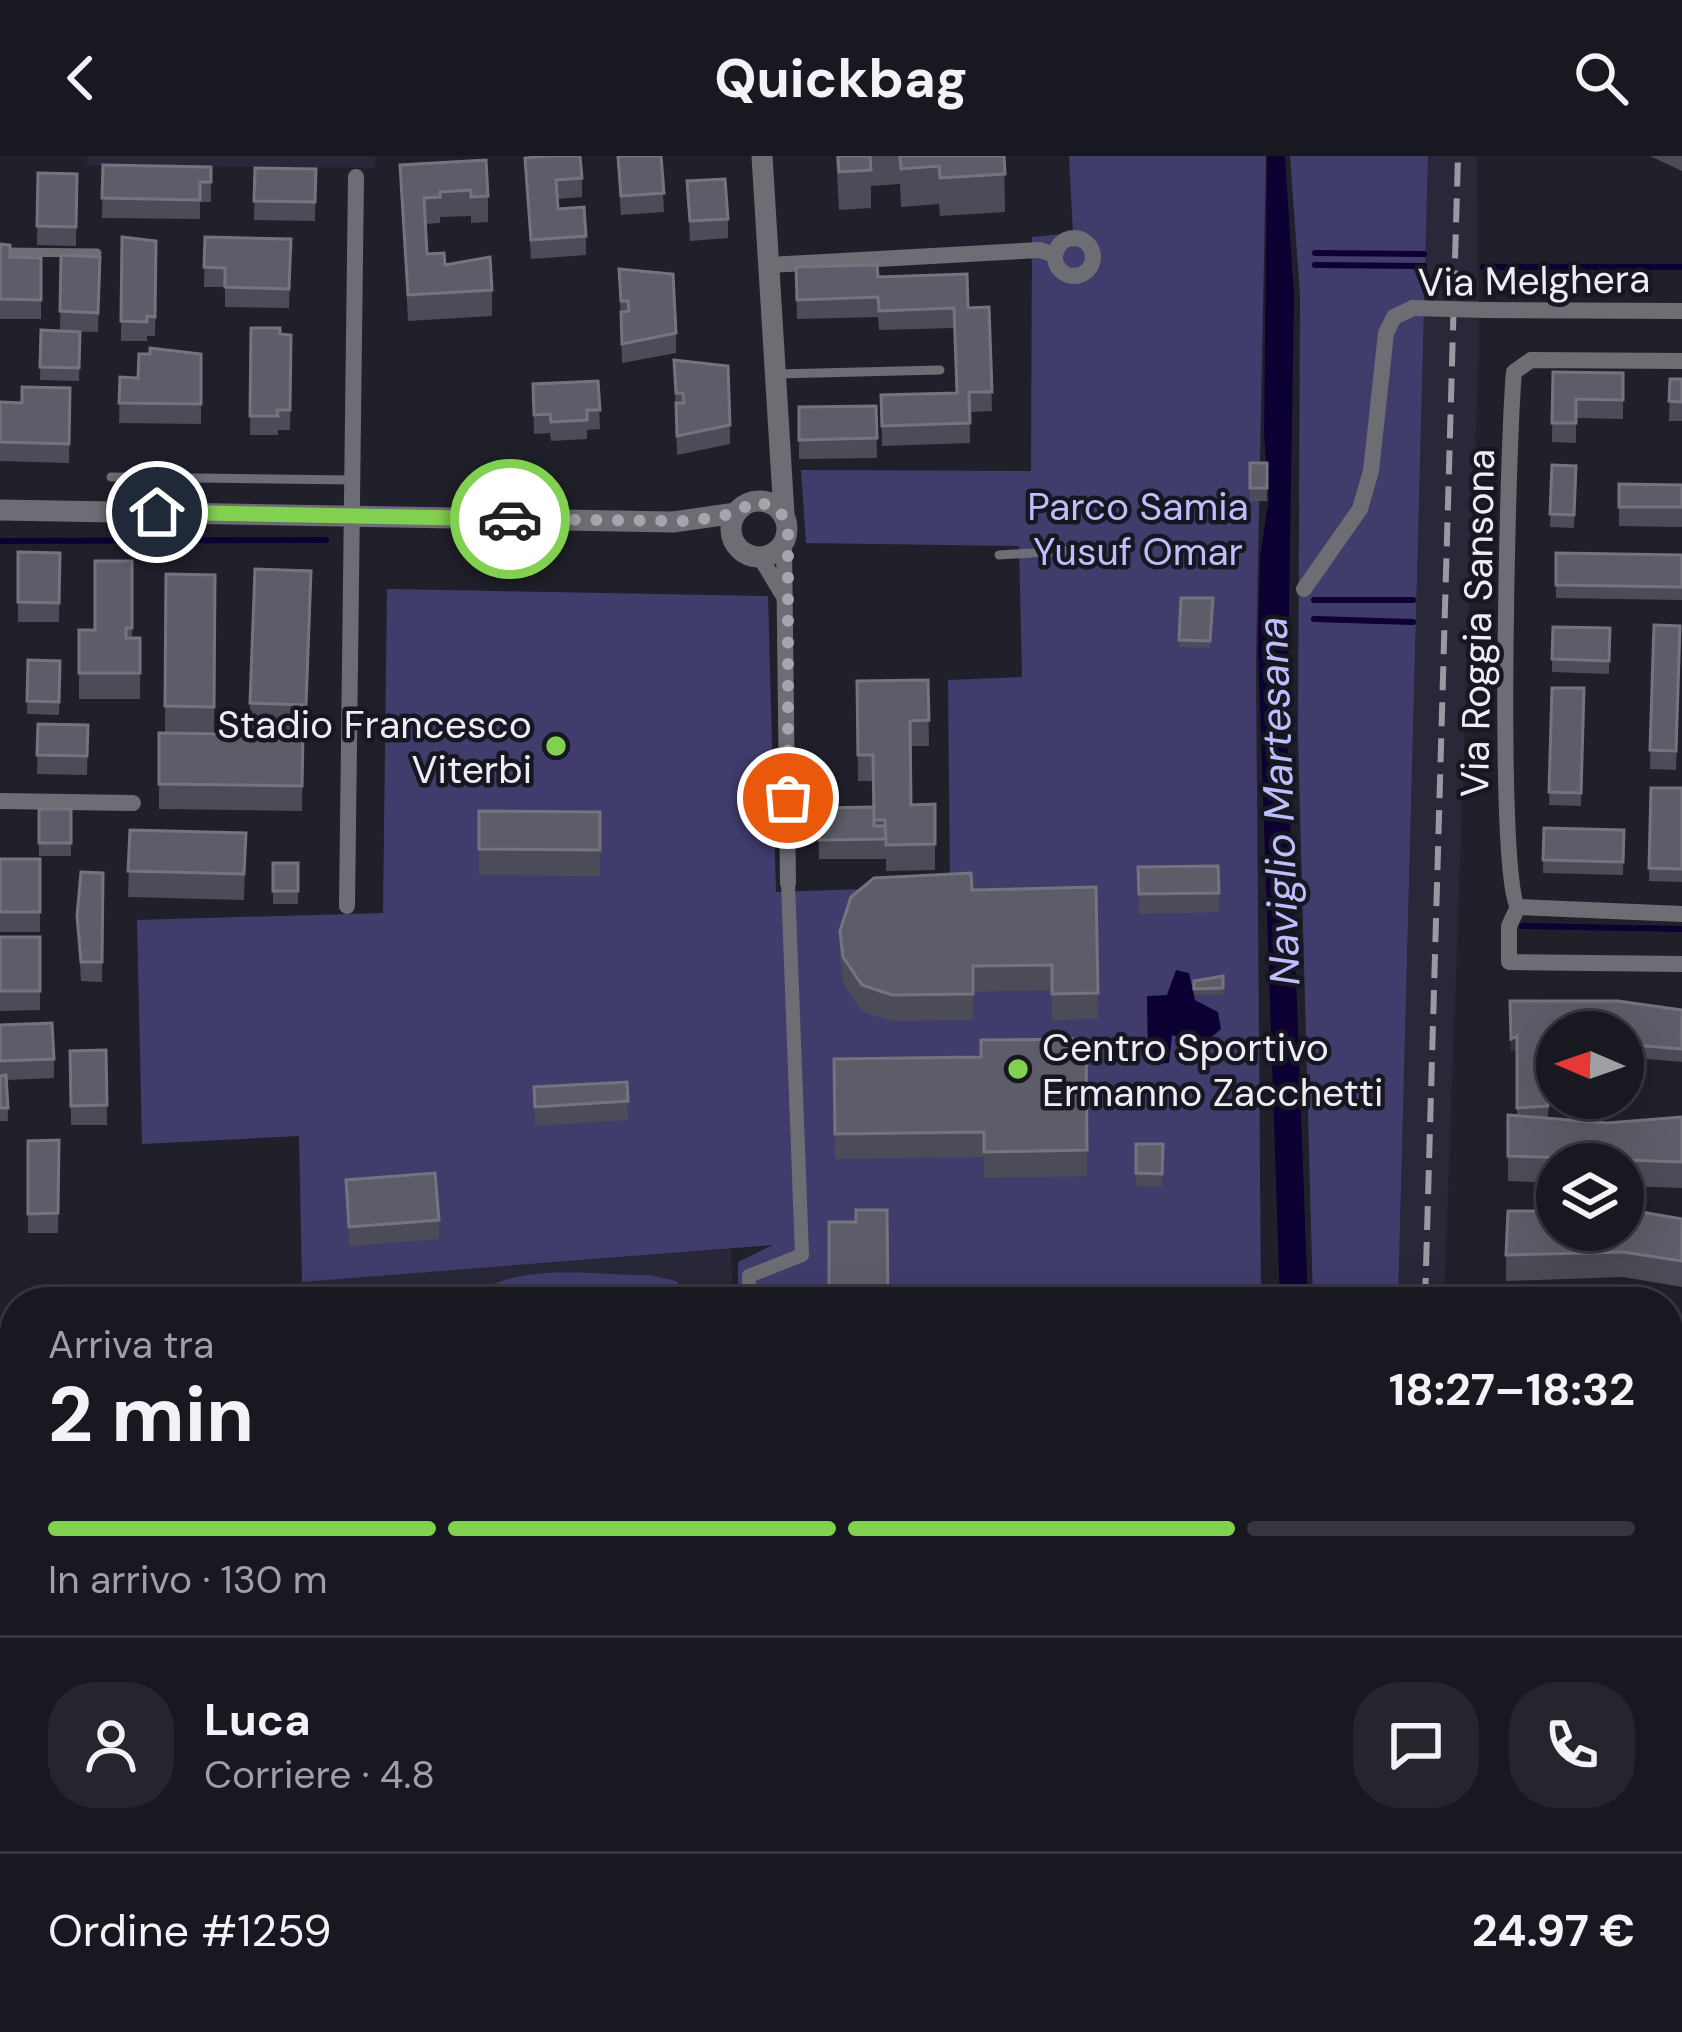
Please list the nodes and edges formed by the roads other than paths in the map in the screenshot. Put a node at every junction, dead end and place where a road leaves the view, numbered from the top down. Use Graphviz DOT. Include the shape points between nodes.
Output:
graph roads {
  1 [pos="762,156"];
  2 [pos="356,177"];
  3 [pos="0,252"];
  4 [pos="97,253"];
  5 [pos="1055,255"];
  6 [pos="770,265"];
  7 [pos="1682,310"];
  8 [pos="1682,361"];
  9 [pos="940,370"];
  10 [pos="776,374"];
  11 [pos="782,459"];
  12 [pos="111,476"];
  13 [pos="352,480"];
  14 [pos="764,501"];
  15 [pos="0,509"];
  16 [pos="736,513"];
  17 [pos="784,514"];
  18 [pos="352,515"];
  19 [pos="674,522"];
  20 [pos="732,538"];
  21 [pos="784,542"];
  22 [pos="1078,550"];
  23 [pos="999,555"];
  24 [pos="760,557"];
  25 [pos="1304,589"];
  26 [pos="784,596"];
  27 [pos="0,801"];
  28 [pos="133,803"];
  29 [pos="788,884"];
  30 [pos="1514,899"];
  31 [pos="346,906"];
  32 [pos="1682,914"];
  33 [pos="1682,964"];
  34 [pos="748,1287"];
  1 -- 6 [label="street"];
  2 -- 13 [label="street"];
  3 -- 4 [label="lane"];
  5 -- 6 [label="street"];
  6 -- 10 [label="street"];
  7 -- 25 [label="street, Via Melghera, bridge" via="1413,308 1394,317 1360,509"];
  8 -- 30 [label="street, Via Roggia Sansona" via="1525,361 1513,377"];
  9 -- 10 [label="lane"];
  10 -- 11 [label="street"];
  11 -- 14 [label="street"];
  11 -- 17 [label="street"];
  12 -- 13 [label="lane"];
  13 -- 18 [label="street"];
  14 -- 16 [label="street"];
  14 -- 17 [label="street"];
  15 -- 18 [label="street"];
  16 -- 19 [label="street"];
  16 -- 20 [label="street"];
  17 -- 21 [label="street"];
  18 -- 19 [label="street"];
  18 -- 31 [label="street"];
  19 -- 20 [label="street"];
  20 -- 24 [label="street"];
  21 -- 24 [label="street"];
  21 -- 26 [label="street"];
  22 -- 23 [label="lane"];
  24 -- 26 [label="street"];
  26 -- 29 [label="street"];
  27 -- 28 [label="street"];
  29 -- 34 [label="street" via="802,1256 748,1276"];
  30 -- 32 [label="street"];
  30 -- 33 [label="street, Via Roggia Sansona" via="1509,962"];
}
